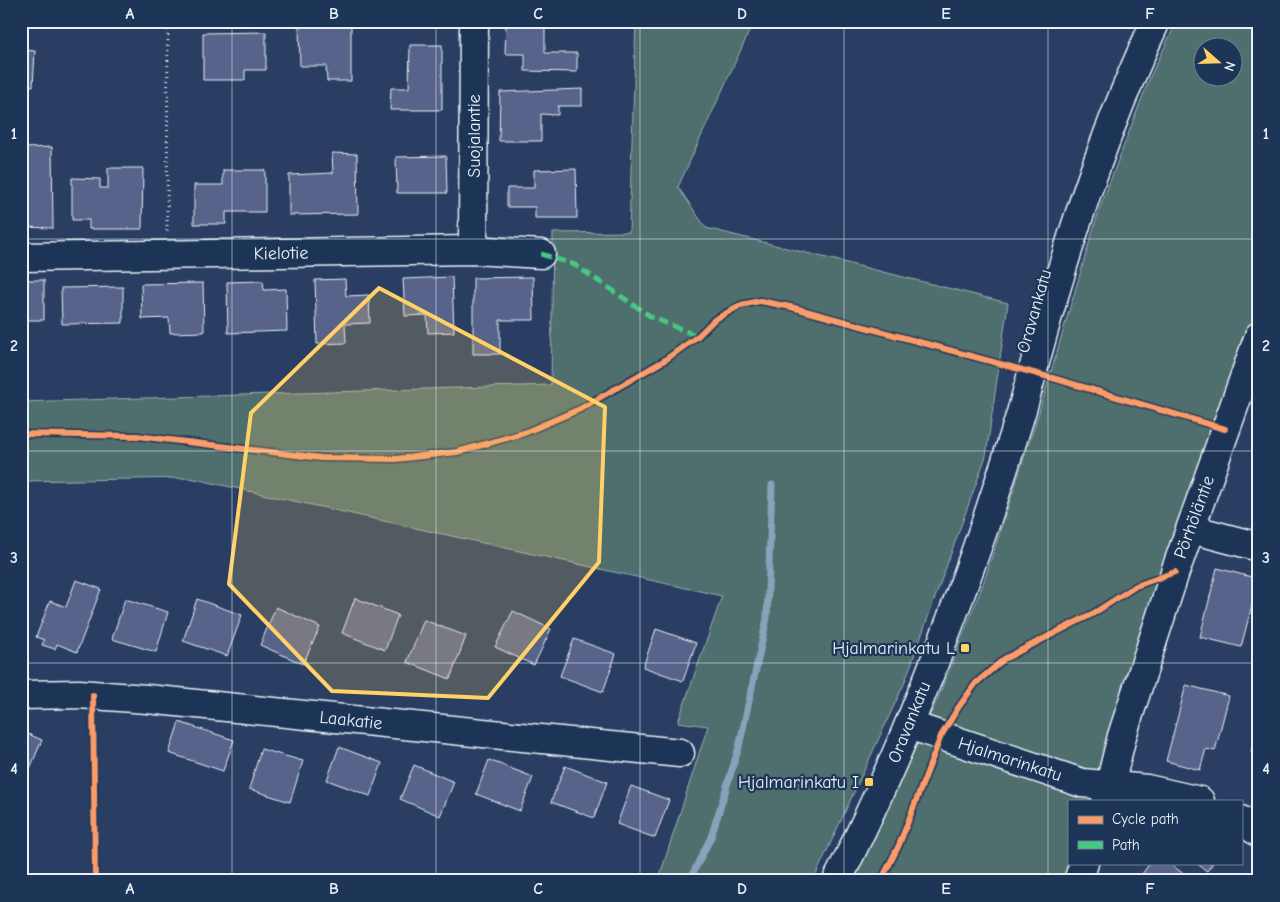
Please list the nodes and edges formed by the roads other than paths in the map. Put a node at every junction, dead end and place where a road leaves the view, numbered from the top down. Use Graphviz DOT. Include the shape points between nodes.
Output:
graph roads {
  1 [pos="474,21"];
  2 [pos="1156,21"];
  3 [pos="473,250"];
  4 [pos="541,254"];
  5 [pos="21,257"];
  6 [pos="1259,336"];
  7 [pos="1191,529"];
  8 [pos="1259,547"];
  9 [pos="21,695"];
  10 [pos="909,725"];
  11 [pos="680,753"];
  12 [pos="1109,794"];
  13 [pos="1196,800"];
  14 [pos="1242,821"];
  15 [pos="1259,834"];
  16 [pos="1084,864"];
  17 [pos="837,881"];
  18 [pos="1078,881"];
  1 -- 3 [label="street, Suojalantie"];
  2 -- 10 [label="street, Oravankatu" via="1091,180 972,564"];
  3 -- 4 [label="street, Kielotie"];
  3 -- 5 [label="street, Kielotie"];
  6 -- 7 [label="street, Pörhöläntie"];
  7 -- 8 [label="street"];
  7 -- 12 [label="street, Pörhöläntie" via="1122,736"];
  9 -- 11 [label="street, Laakatie" via="79,694 148,699"];
  10 -- 12 [label="street, Hjalmarinkatu"];
  10 -- 17 [label="street, Oravankatu"];
  12 -- 13 [label="street, Hjalmarinkatu" via="1147,789"];
  14 -- 15 [label="street"];
  16 -- 18 [label="street"];
}
